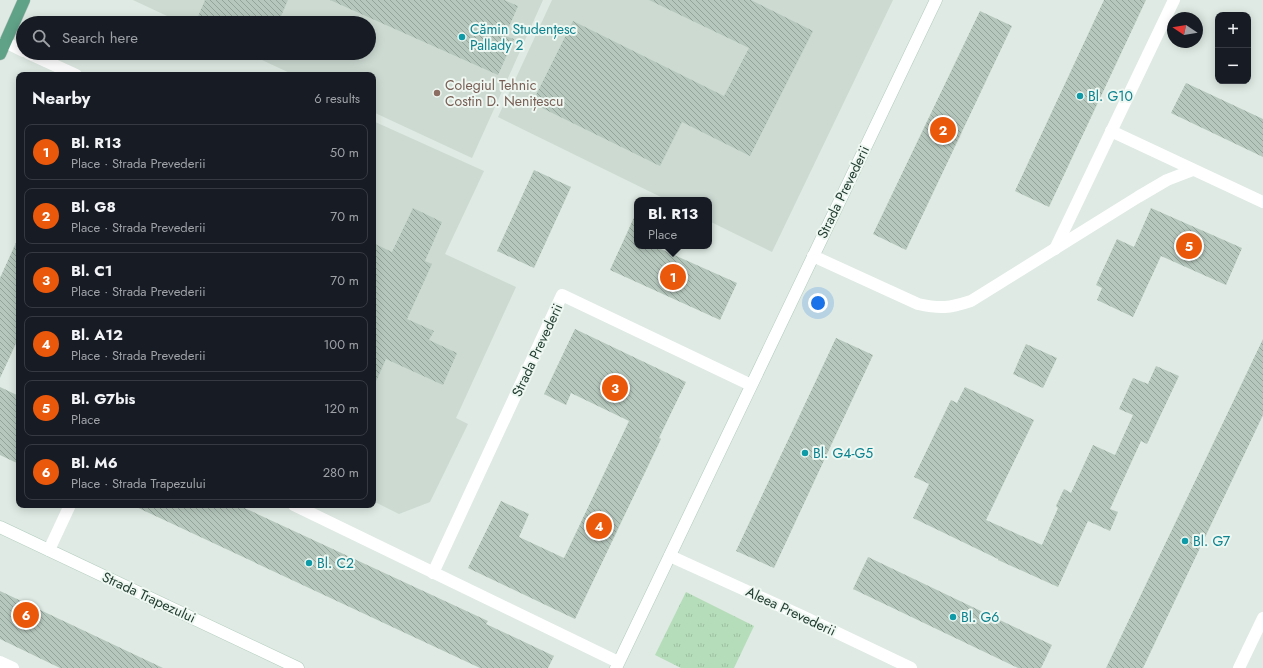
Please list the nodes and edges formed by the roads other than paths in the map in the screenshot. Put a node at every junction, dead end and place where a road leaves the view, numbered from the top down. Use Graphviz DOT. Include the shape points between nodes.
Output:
graph roads {
  1 [pos="24,0"];
  2 [pos="936,0"];
  3 [pos="1174,0"];
  4 [pos="17,16"];
  5 [pos="16,18"];
  6 [pos="5,42"];
  7 [pos="16,48"];
  8 [pos="0,54"];
  9 [pos="43,60"];
  10 [pos="69,72"];
  11 [pos="1111,131"];
  12 [pos="1193,170"];
  13 [pos="1263,202"];
  14 [pos="1055,249"];
  15 [pos="813,256"];
  16 [pos="751,385"];
  17 [pos="69,508"];
  18 [pos="300,508"];
  19 [pos="0,527"];
  20 [pos="48,550"];
  21 [pos="670,556"];
  22 [pos="433,572"];
  23 [pos="1263,618"];
  24 [pos="0,662"];
  25 [pos="617,665"];
  26 [pos="13,668"];
  27 [pos="298,668"];
  28 [pos="910,668"];
  29 [pos="1239,668"];
  1 -- 4 [label="main road"];
  2 -- 15 [label="street, Strada Prevederii"];
  3 -- 11 [label="street"];
  5 -- 6 [label="main road"];
  6 -- 7 [label="street"];
  6 -- 8 [label="main road"];
  9 -- 10 [label="street"];
  11 -- 12 [label="street"];
  11 -- 14 [label="street"];
  12 -- 13 [label="street"];
  12 -- 14 [label="street" via="1167,180"];
  14 -- 15 [label="street" via="971,301 951,308 918,304"];
  15 -- 16 [label="street, Strada Prevederii"];
  16 -- 21 [label="street, Strada Prevederii"];
  16 -- 22 [label="street, Strada Prevederii" via="562,295"];
  17 -- 20 [label="street"];
  18 -- 22 [label="street"];
  19 -- 20 [label="street, Strada Trapezului"];
  20 -- 27 [label="street, Strada Trapezului"];
  21 -- 25 [label="street, Strada Prevederii"];
  21 -- 28 [label="street, Aleea Prevederii"];
  22 -- 25 [label="street"];
  23 -- 29 [label="street"];
  24 -- 26 [label="street"];
}
